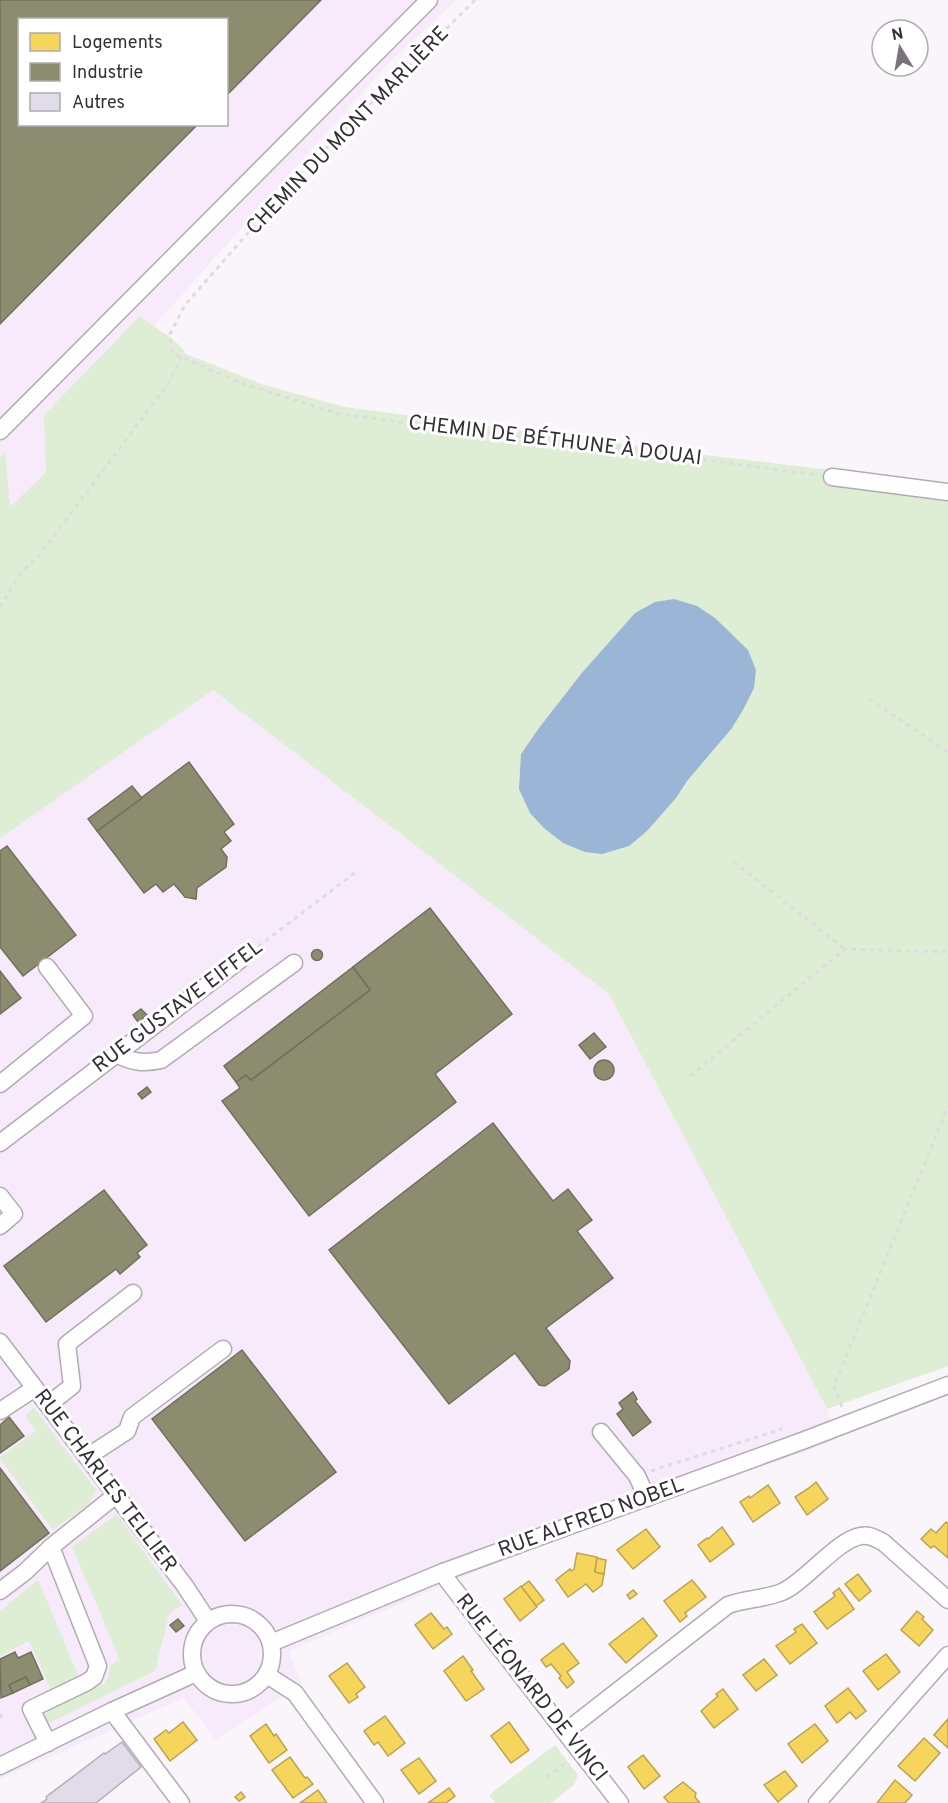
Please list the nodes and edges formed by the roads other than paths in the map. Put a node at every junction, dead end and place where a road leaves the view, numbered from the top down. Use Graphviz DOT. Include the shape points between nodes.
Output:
graph roads {
  1 [pos="429,0"];
  2 [pos="0,431"];
  3 [pos="832,477"];
  4 [pos="948,492"];
  5 [pos="240,960"];
  6 [pos="294,963"];
  7 [pos="47,967"];
  8 [pos="116,1054"];
  9 [pos="0,1084"];
  10 [pos="0,1143"];
  11 [pos="0,1196"];
  12 [pos="0,1226"];
  13 [pos="133,1293"];
  14 [pos="0,1342"];
  15 [pos="223,1349"];
  16 [pos="948,1385"];
  17 [pos="35,1388"];
  18 [pos="48,1405"];
  19 [pos="0,1411"];
  20 [pos="601,1432"];
  21 [pos="87,1457"];
  22 [pos="116,1495"];
  23 [pos="647,1498"];
  24 [pos="51,1547"];
  25 [pos="443,1572"];
  26 [pos="0,1591"];
  27 [pos="948,1600"];
  28 [pos="208,1621"];
  29 [pos="271,1642"];
  30 [pos="948,1655"];
  31 [pos="196,1673"];
  32 [pos="267,1675"];
  33 [pos="112,1711"];
  34 [pos="565,1732"];
  35 [pos="48,1743"];
  36 [pos="0,1766"];
  37 [pos="181,1803"];
  38 [pos="375,1803"];
  39 [pos="620,1803"];
  40 [pos="817,1803"];
  1 -- 2 [label="street"];
  3 -- 4 [label="street"];
  5 -- 8 [label="street, RUE GUSTAVE EIFFEL"];
  6 -- 8 [label="street" via="160,1060 144,1064"];
  7 -- 9 [label="street" via="84,1016"];
  8 -- 10 [label="street, RUE GUSTAVE EIFFEL"];
  11 -- 12 [label="street" via="14,1214"];
  13 -- 18 [label="street" via="67,1344 72,1386"];
  14 -- 17 [label="street, RUE CHARLES TELLIER"];
  15 -- 21 [label="street" via="132,1417 127,1431"];
  16 -- 23 [label="street, RUE ALFRED NOBEL"];
  17 -- 18 [label="street, RUE CHARLES TELLIER"];
  17 -- 19 [label="street"];
  18 -- 21 [label="street, RUE CHARLES TELLIER"];
  20 -- 23 [label="street" via="637,1476"];
  21 -- 22 [label="street, RUE CHARLES TELLIER"];
  22 -- 24 [label="street"];
  22 -- 28 [label="street, RUE CHARLES TELLIER"];
  23 -- 25 [label="street, RUE ALFRED NOBEL"];
  24 -- 26 [label="street"];
  24 -- 35 [label="street" via="98,1666 87,1682 31,1709"];
  25 -- 29 [label="street, RUE ALFRED NOBEL"];
  25 -- 34 [label="street, RUE LÉONARD DE VINCI"];
  27 -- 34 [label="street" via="883,1542 861,1536 848,1541 784,1591 728,1605"];
  28 -- 29 [label="street" via="238,1614 264,1629"];
  28 -- 31 [label="street" via="194,1639 191,1651"];
  29 -- 32 [label="street"];
  30 -- 40 [label="street"];
  31 -- 32 [label="street" via="203,1683 225,1694 249,1691"];
  31 -- 33 [label="street"];
  32 -- 38 [label="street" via="295,1693"];
  33 -- 35 [label="street"];
  33 -- 37 [label="street"];
  34 -- 39 [label="street, RUE LÉONARD DE VINCI"];
  35 -- 36 [label="street"];
}
